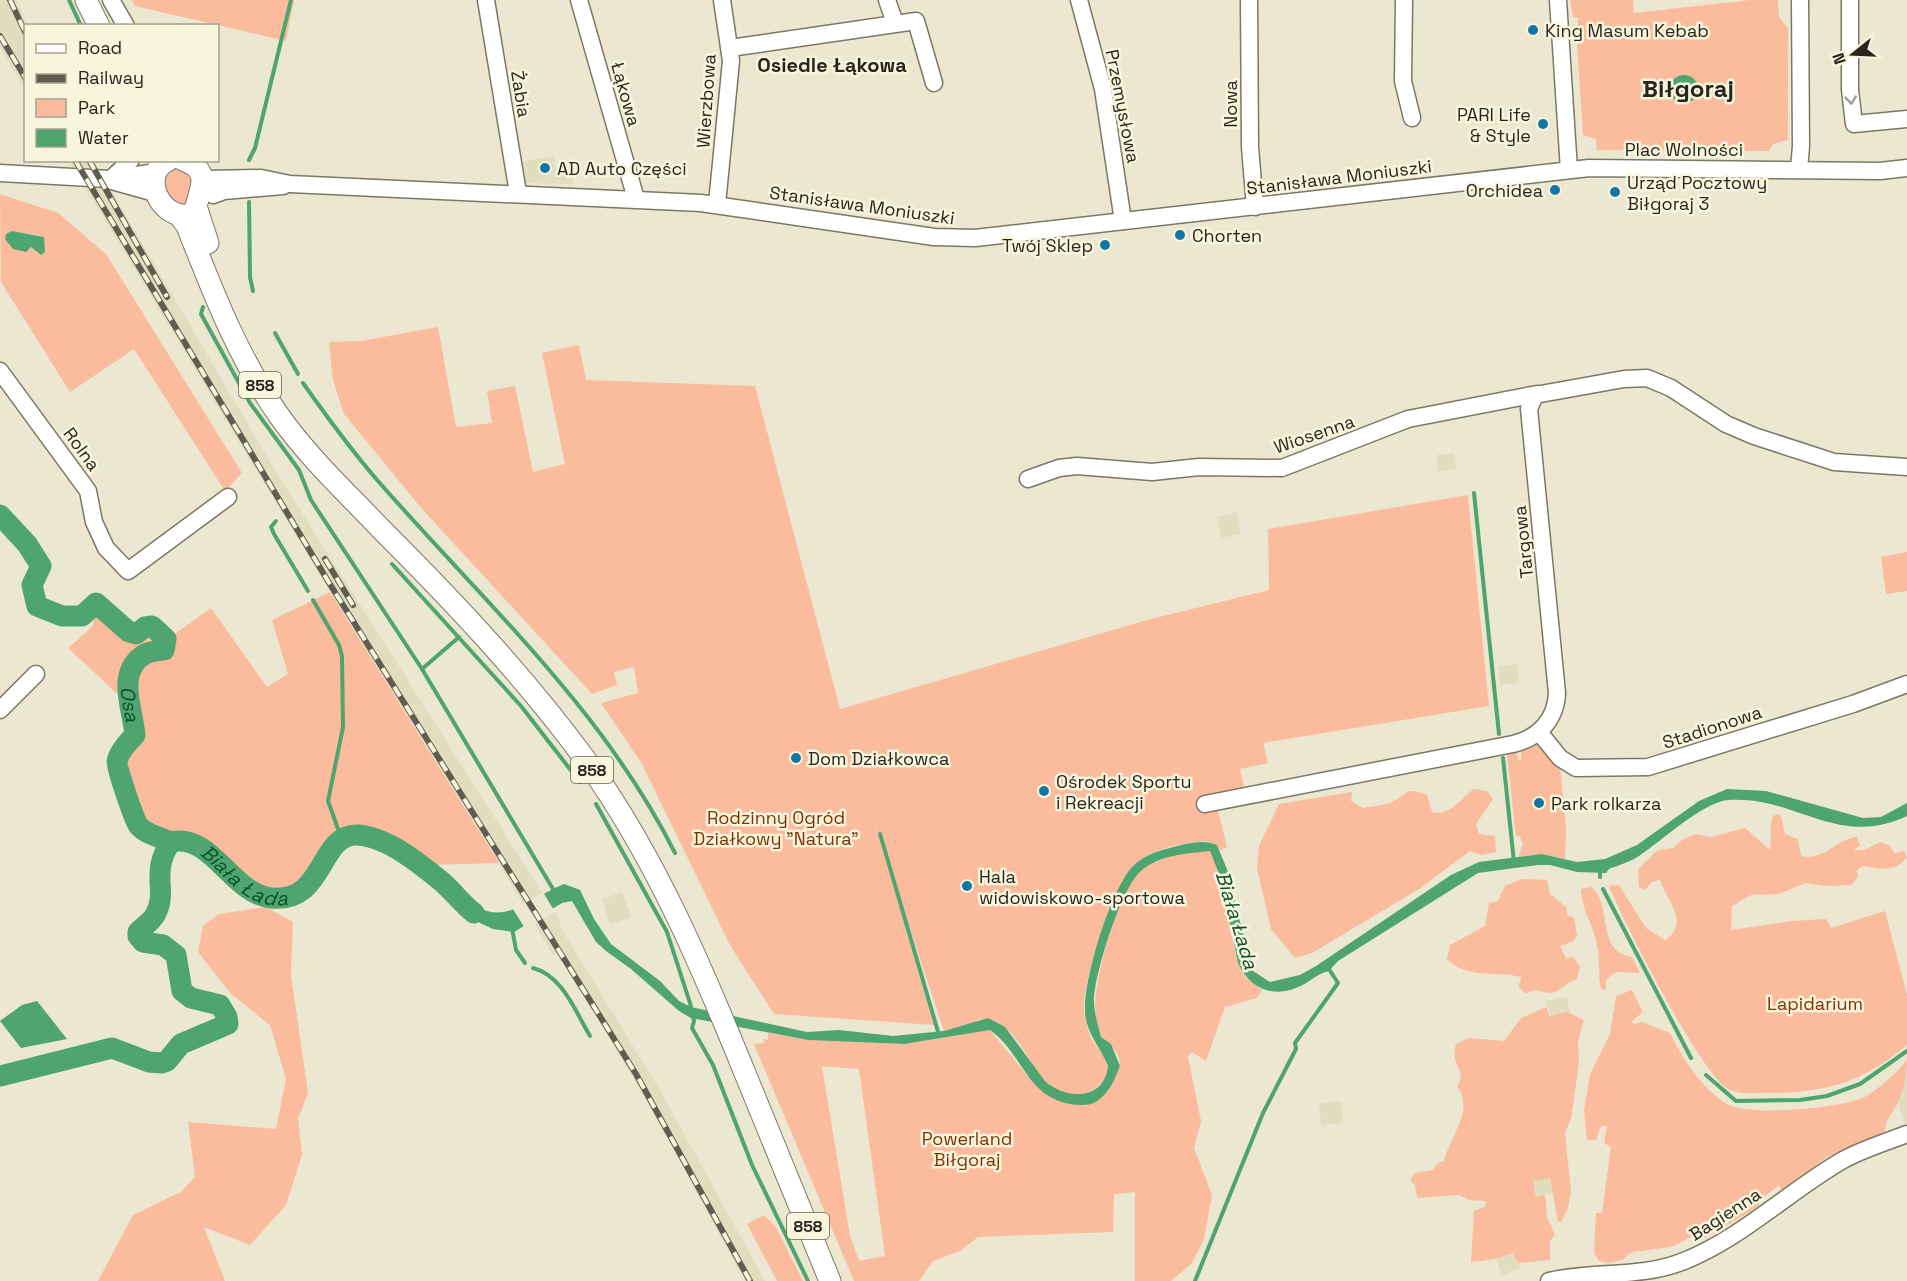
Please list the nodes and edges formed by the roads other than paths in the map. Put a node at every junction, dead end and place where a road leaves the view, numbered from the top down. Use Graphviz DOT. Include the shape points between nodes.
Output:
graph roads {
  1 [pos="111,0"];
  2 [pos="486,0"];
  3 [pos="579,0"];
  4 [pos="722,0"];
  5 [pos="887,0"];
  6 [pos="1080,0"];
  7 [pos="1249,0"];
  8 [pos="1404,0"];
  9 [pos="1558,0"];
  10 [pos="1800,0"];
  11 [pos="1850,0"];
  12 [pos="895,23"];
  13 [pos="125,24"];
  14 [pos="730,48"];
  15 [pos="934,83"];
  16 [pos="1412,118"];
  17 [pos="1907,119"];
  18 [pos="129,162"];
  19 [pos="187,162"];
  20 [pos="162,165"];
  21 [pos="1907,168"];
  22 [pos="1799,169"];
  23 [pos="1569,170"];
  24 [pos="1880,171"];
  25 [pos="0,173"];
  26 [pos="1907,176"];
  27 [pos="207,177"];
  28 [pos="111,178"];
  29 [pos="155,193"];
  30 [pos="518,193"];
  31 [pos="636,199"];
  32 [pos="717,204"];
  33 [pos="1255,207"];
  34 [pos="188,213"];
  35 [pos="1123,221"];
  36 [pos="0,371"];
  37 [pos="1537,394"];
  38 [pos="1907,467"];
  39 [pos="1028,479"];
  40 [pos="228,497"];
  41 [pos="36,674"];
  42 [pos="1907,684"];
  43 [pos="0,710"];
  44 [pos="1539,732"];
  45 [pos="1205,804"];
  46 [pos="1907,1134"];
  47 [pos="830,1281"];
  48 [pos="1552,1281"];
  1 -- 13 [label="street"];
  2 -- 30 [label="street, Żabia"];
  3 -- 31 [label="street, Łąkowa"];
  4 -- 14 [label="street, Wierzbowa"];
  5 -- 12 [label="street"];
  6 -- 35 [label="street, Przemysłowa" via="1103,89"];
  7 -- 33 [label="street, Nowa" via="1250,147"];
  8 -- 16 [label="street" via="1403,81"];
  9 -- 23 [label="street"];
  10 -- 22 [label="street"];
  11 -- 17 [label="street, one-way" via="1854,124"];
  12 -- 14 [label="street"];
  12 -- 15 [label="street" via="916,21"];
  14 -- 32 [label="street, Wierzbowa"];
  18 -- 28 [label="street"];
  19 -- 27 [label="main road"];
  20 -- 28 [label="street"];
  20 -- 29 [label="main road"];
  21 -- 24 [label="street"];
  22 -- 23 [label="street, Plac Wolności"];
  22 -- 24 [label="street, Plac Wolności"];
  23 -- 33 [label="street, Stanisława Moniuszki"];
  24 -- 26 [label="street"];
  25 -- 28 [label="street"];
  27 -- 30 [label="street, Stanisława Moniuszki" via="224,191 290,184"];
  27 -- 34 [label="main road" via="196,206"];
  28 -- 29 [label="street" via="123,186"];
  29 -- 34 [label="main road, 858" via="164,207"];
  30 -- 31 [label="street, Stanisława Moniuszki"];
  31 -- 32 [label="street, Stanisława Moniuszki"];
  32 -- 35 [label="street, Stanisława Moniuszki" via="907,234 958,238"];
  33 -- 35 [label="street, Stanisława Moniuszki"];
  34 -- 47 [label="main road, 858" via="187,225 224,318 271,404 319,467 382,529 546,708 634,835 693,950"];
  36 -- 40 [label="street, Rolna" via="88,491 94,522 106,548 128,571"];
  37 -- 38 [label="street" via="1647,378 1754,436 1834,462"];
  37 -- 39 [label="street, Wiosenna" via="1408,419 1282,468 1199,467 1159,472 1077,466"];
  37 -- 44 [label="street, Targowa" via="1529,409 1557,693 1555,710"];
  41 -- 43 [label="street"];
  42 -- 44 [label="street, Stadionowa" via="1648,767 1576,768 1560,758"];
  44 -- 45 [label="street" via="1514,744"];
  46 -- 48 [label="street, Bagienna" via="1843,1160 1717,1244 1684,1261 1644,1272"];
}
